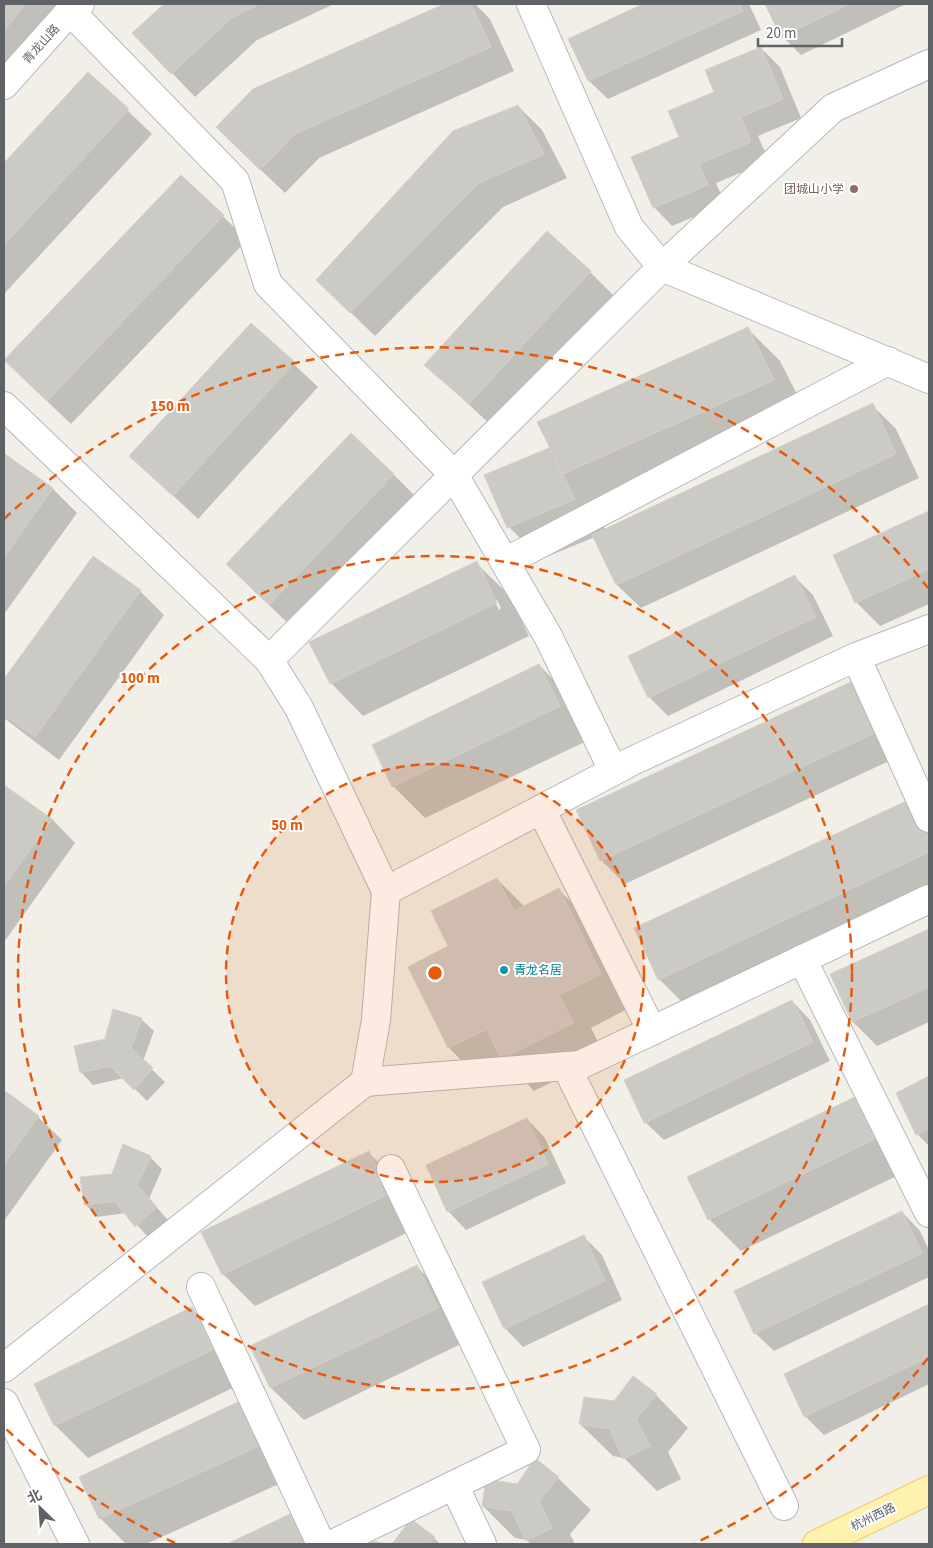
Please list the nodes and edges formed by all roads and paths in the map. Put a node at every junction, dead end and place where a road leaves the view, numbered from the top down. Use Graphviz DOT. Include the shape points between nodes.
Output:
graph roads {
  1 [pos="531,4"];
  2 [pos="74,8"];
  3 [pos="929,64"];
  4 [pos="4,85"];
  5 [pos="662,267"];
  6 [pos="888,361"];
  7 [pos="929,378"];
  8 [pos="5,411"];
  9 [pos="454,475"];
  10 [pos="504,562"];
  11 [pos="929,629"];
  12 [pos="856,658"];
  13 [pos="269,660"];
  14 [pos="626,764"];
  15 [pos="541,809"];
  16 [pos="929,818"];
  17 [pos="386,891"];
  18 [pos="929,899"];
  19 [pos="802,959"];
  20 [pos="652,1030"];
  21 [pos="566,1066"];
  22 [pos="365,1082"];
  23 [pos="391,1169"];
  24 [pos="929,1212"];
  25 [pos="201,1287"];
  26 [pos="4,1368"];
  27 [pos="4,1403"];
  28 [pos="454,1485"];
  29 [pos="929,1490"];
  30 [pos="784,1506"];
  31 [pos="74,1544"];
  32 [pos="321,1544"];
  33 [pos="333,1544"];
  34 [pos="482,1544"];
  35 [pos="817,1544"];
  1 -- 5 [label="street" via="629,227"];
  2 -- 4 [label="street, 青龙山路"];
  2 -- 9 [label="street" via="235,181 268,284"];
  3 -- 5 [label="street" via="833,108"];
  5 -- 6 [label="street"];
  5 -- 9 [label="street"];
  6 -- 7 [label="street"];
  6 -- 10 [label="street"];
  8 -- 13 [label="street"];
  9 -- 10 [label="street"];
  9 -- 13 [label="street"];
  10 -- 14 [label="street" via="549,638 614,770"];
  11 -- 12 [label="street"];
  12 -- 14 [label="street"];
  12 -- 16 [label="street"];
  13 -- 17 [label="street" via="300,708"];
  14 -- 15 [label="street"];
  15 -- 17 [label="street"];
  15 -- 20 [label="street"];
  17 -- 22 [label="street" via="376,1020"];
  18 -- 19 [label="street"];
  19 -- 20 [label="street"];
  19 -- 24 [label="street"];
  20 -- 21 [label="street" via="580,1065"];
  21 -- 22 [label="street"];
  21 -- 30 [label="street"];
  22 -- 26 [label="street"];
  23 -- 28 [label="street" via="526,1450"];
  25 -- 32 [label="street"];
  27 -- 31 [label="street"];
  28 -- 33 [label="street"];
  28 -- 34 [label="street"];
  29 -- 35 [label="main road, 杭州西路"];
}
